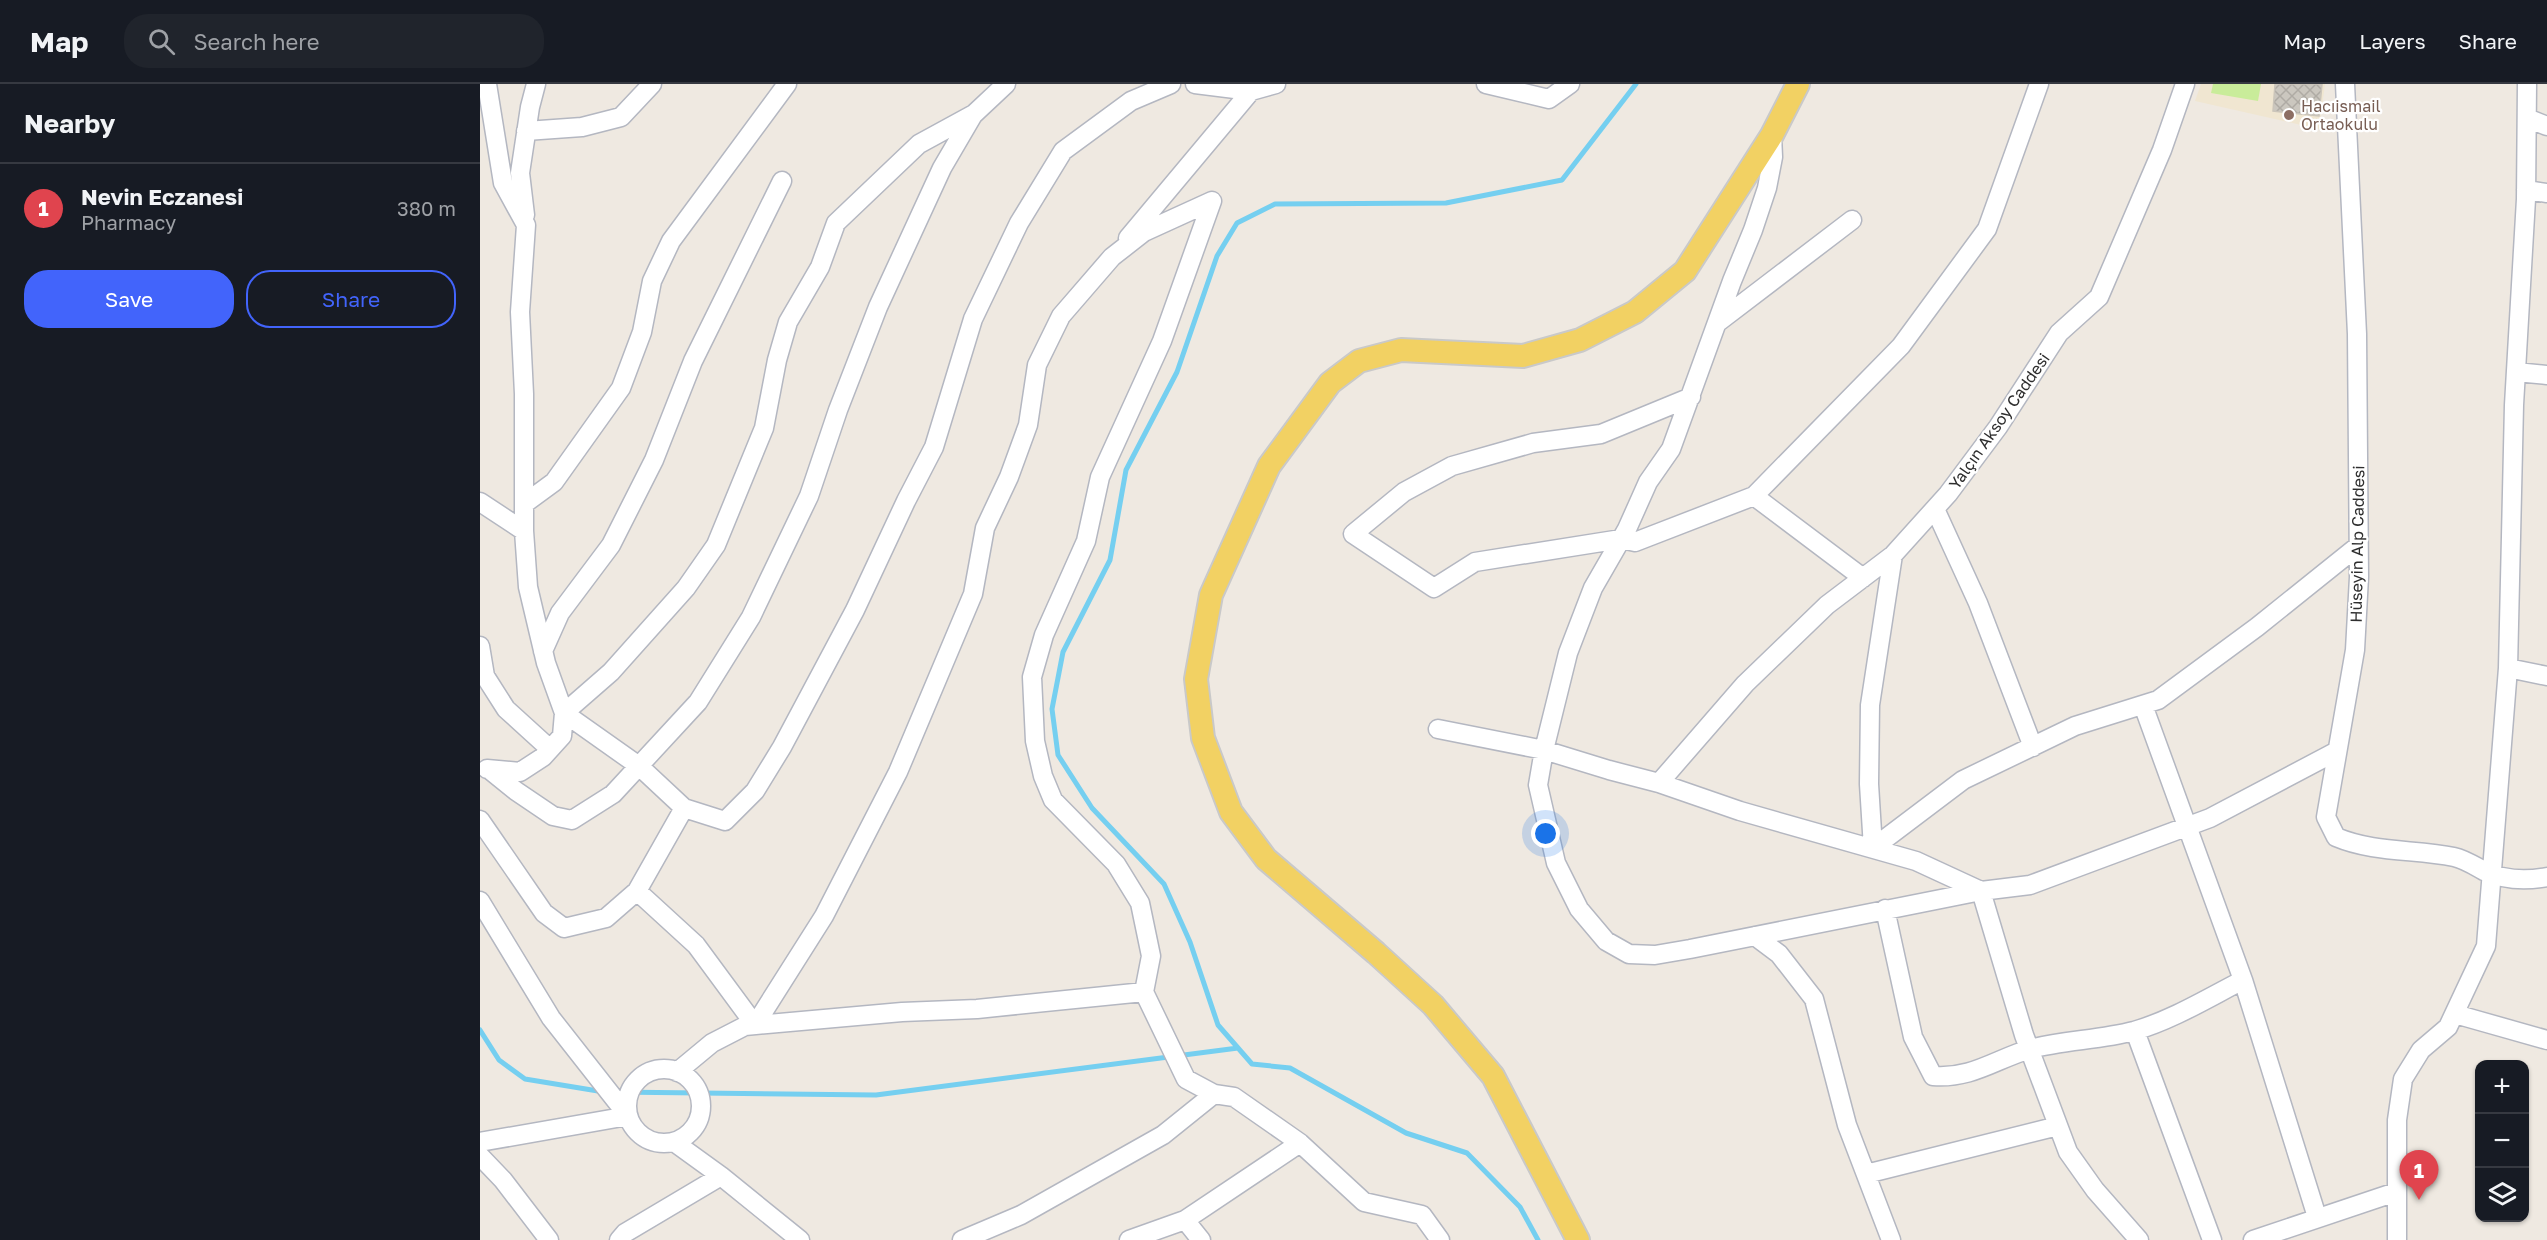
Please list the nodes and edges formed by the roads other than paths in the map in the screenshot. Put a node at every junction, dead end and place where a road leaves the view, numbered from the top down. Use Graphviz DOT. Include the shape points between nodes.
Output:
graph roads {
  1 [pos="487,84"];
  2 [pos="536,84"];
  3 [pos="652,84"];
  4 [pos="787,84"];
  5 [pos="1006,84"];
  6 [pos="1171,84"];
  7 [pos="1195,84"];
  8 [pos="1276,84"];
  9 [pos="1486,84"];
  10 [pos="1570,84"];
  11 [pos="1798,84"];
  12 [pos="2039,84"];
  13 [pos="2185,84"];
  14 [pos="2345,84"];
  15 [pos="2528,84"];
  16 [pos="1251,91"];
  17 [pos="974,114"];
  18 [pos="2527,118"];
  19 [pos="2547,126"];
  20 [pos="526,131"];
  21 [pos="1772,135"];
  22 [pos="782,181"];
  23 [pos="2526,190"];
  24 [pos="2547,193"];
  25 [pos="1852,220"];
  26 [pos="526,225"];
  27 [pos="1112,257"];
  28 [pos="1717,323"];
  29 [pos="2516,372"];
  30 [pos="2547,375"];
  31 [pos="1690,397"];
  32 [pos="1754,496"];
  33 [pos="480,502"];
  34 [pos="524,504"];
  35 [pos="1935,509"];
  36 [pos="524,531"];
  37 [pos="1621,539"];
  38 [pos="2358,546"];
  39 [pos="1893,555"];
  40 [pos="1863,578"];
  41 [pos="480,646"];
  42 [pos="543,651"];
  43 [pos="2508,668"];
  44 [pos="2547,676"];
  45 [pos="2143,705"];
  46 [pos="564,713"];
  47 [pos="1437,729"];
  48 [pos="2033,747"];
  49 [pos="550,749"];
  50 [pos="1544,750"];
  51 [pos="2337,751"];
  52 [pos="639,766"];
  53 [pos="485,769"];
  54 [pos="1659,783"];
  55 [pos="684,808"];
  56 [pos="480,820"];
  57 [pos="2187,826"];
  58 [pos="1873,848"];
  59 [pos="2492,874"];
  60 [pos="2547,877"];
  61 [pos="637,891"];
  62 [pos="1981,891"];
  63 [pos="480,901"];
  64 [pos="1885,909"];
  65 [pos="1755,936"];
  66 [pos="2243,980"];
  67 [pos="1144,992"];
  68 [pos="2455,1014"];
  69 [pos="755,1025"];
  70 [pos="2135,1031"];
  71 [pos="2547,1040"];
  72 [pos="2029,1049"];
  73 [pos="678,1072"];
  74 [pos="1214,1094"];
  75 [pos="628,1116"];
  76 [pos="2058,1126"];
  77 [pos="480,1142"];
  78 [pos="674,1142"];
  79 [pos="1300,1143"];
  80 [pos="480,1156"];
  81 [pos="1866,1174"];
  82 [pos="721,1176"];
  83 [pos="2396,1192"];
  84 [pos="2317,1217"];
  85 [pos="1185,1220"];
  86 [pos="549,1240"];
  87 [pos="619,1240"];
  88 [pos="800,1240"];
  89 [pos="962,1240"];
  90 [pos="1129,1240"];
  91 [pos="1202,1240"];
  92 [pos="1440,1240"];
  93 [pos="1578,1240"];
  94 [pos="1891,1240"];
  95 [pos="2139,1240"];
  96 [pos="2212,1240"];
  97 [pos="2253,1240"];
  98 [pos="2397,1240"];
  1 -- 26 [label="street" via="503,183"];
  2 -- 20 [label="street"];
  3 -- 20 [label="street" via="621,117 582,127"];
  4 -- 34 [label="street" via="671,241 652,281 642,332 621,388 554,482"];
  5 -- 17 [label="street"];
  6 -- 55 [label="street" via="1131,101 1063,151 1019,223 973,319 934,447 855,610 782,747 755,791 725,821"];
  7 -- 16 [label="street"];
  8 -- 16 [label="street"];
  9 -- 10 [label="street" via="1549,99"];
  11 -- 21 [label="main road"];
  12 -- 32 [label="street" via="1987,229 1901,346"];
  13 -- 35 [label="street, Yalçın Aksoy Caddesi" via="2162,150 2099,297 2059,333 1998,426"];
  14 -- 38 [label="street, Hüseyin Alp Caddesi" via="2357,334"];
  15 -- 18 [label="street"];
  16 -- 27 [label="street"];
  17 -- 46 [label="street" via="919,144 836,223 820,267 788,322 764,428 716,545 686,588 618,664"];
  17 -- 52 [label="street" via="942,168 878,307 809,496 751,618 698,702"];
  18 -- 19 [label="street"];
  18 -- 23 [label="street"];
  20 -- 26 [label="street" via="520,173"];
  21 -- 28 [label="street" via="1773,157 1767,188"];
  21 -- 93 [label="main road" via="1685,271 1635,312 1580,340 1523,356 1401,350 1359,361 1330,383 1269,466 1211,595 1196,679 1203,738 1231,812 1266,859 1433,1005 1493,1076"];
  22 -- 42 [label="street" via="693,361 654,460 611,545 560,613"];
  23 -- 24 [label="street"];
  23 -- 29 [label="street"];
  25 -- 28 [label="street"];
  26 -- 34 [label="street" via="520,312"];
  27 -- 67 [label="street" via="1144,232 1212,201 1162,341 1100,477 1086,540 1044,635 1032,677 1035,741 1053,800 1116,864 1140,903 1151,956"];
  27 -- 69 [label="street" via="1061,316 1037,365 1028,425 985,528 973,594 889,791 824,916"];
  28 -- 31 [label="street"];
  29 -- 30 [label="street"];
  29 -- 43 [label="street"];
  31 -- 37 [label="street" via="1671,449 1648,482"];
  31 -- 37 [label="street" via="1601,434 1533,443 1452,466 1404,492 1353,534 1434,588 1475,562"];
  32 -- 37 [label="street" via="1635,542"];
  32 -- 40 [label="street"];
  33 -- 36 [label="street"];
  34 -- 36 [label="street"];
  35 -- 39 [label="street, Yalçın Aksoy Caddesi"];
  35 -- 48 [label="street" via="1978,603"];
  36 -- 42 [label="street" via="528,587"];
  37 -- 50 [label="street" via="1593,588 1568,653"];
  38 -- 45 [label="street" via="2258,627 2158,700"];
  38 -- 51 [label="street, Hüseyin Alp Caddesi" via="2355,650"];
  39 -- 40 [label="street, Yalçın Aksoy Caddesi"];
  39 -- 58 [label="street" via="1870,705"];
  40 -- 54 [label="street, Yalçın Aksoy Caddesi" via="1827,605 1745,684"];
  41 -- 49 [label="street" via="485,676 506,709"];
  42 -- 46 [label="street"];
  43 -- 44 [label="street"];
  43 -- 59 [label="street"];
  45 -- 48 [label="street" via="2075,726"];
  45 -- 57 [label="street"];
  46 -- 49 [label="street" via="562,736"];
  46 -- 52 [label="street"];
  47 -- 50 [label="street"];
  48 -- 58 [label="street" via="1963,780"];
  49 -- 53 [label="street" via="520,772"];
  50 -- 54 [label="street"];
  50 -- 65 [label="street" via="1538,785 1556,863 1579,909 1606,940 1629,954 1655,955"];
  51 -- 57 [label="street" via="2210,818"];
  51 -- 59 [label="street, Hüseyin Alp Caddesi" via="2326,817 2336,837 2351,844 2396,852 2456,857"];
  52 -- 53 [label="street" via="613,794 572,820 553,816"];
  52 -- 55 [label="street"];
  54 -- 58 [label="street" via="1750,814"];
  55 -- 61 [label="street"];
  56 -- 61 [label="street" via="544,913 564,928 606,918"];
  57 -- 62 [label="street" via="2030,885"];
  57 -- 66 [label="street"];
  58 -- 62 [label="street" via="1916,861"];
  59 -- 60 [label="street, Hüseyin Alp Caddesi" via="2528,881"];
  59 -- 68 [label="street" via="2487,946"];
  61 -- 69 [label="street" via="696,945"];
  62 -- 64 [label="street"];
  62 -- 72 [label="street"];
  63 -- 75 [label="street" via="551,1018"];
  64 -- 65 [label="street"];
  64 -- 72 [label="street" via="1913,1037 1933,1076 1947,1077 1988,1068"];
  65 -- 81 [label="street" via="1779,954 1814,999 1847,1125"];
  66 -- 70 [label="street"];
  66 -- 84 [label="street"];
  67 -- 69 [label="street"];
  67 -- 74 [label="street" via="1186,1079"];
  68 -- 71 [label="street"];
  68 -- 83 [label="street" via="2448,1027 2421,1050 2403,1079 2397,1120"];
  69 -- 73 [label="street" via="712,1043"];
  70 -- 72 [label="street"];
  70 -- 96 [label="street"];
  72 -- 76 [label="street"];
  73 -- 75 [label="street" via="654,1070 635,1083 627,1104"];
  73 -- 78 [label="street" via="695,1086 700,1108 692,1129"];
  74 -- 79 [label="street" via="1234,1097"];
  74 -- 89 [label="street" via="1163,1135 1021,1215"];
  75 -- 77 [label="street"];
  75 -- 78 [label="street" via="640,1135 651,1141"];
  76 -- 81 [label="street"];
  76 -- 95 [label="street" via="2068,1152 2095,1190"];
  78 -- 82 [label="street"];
  79 -- 85 [label="street"];
  79 -- 92 [label="street" via="1364,1202 1422,1215"];
  80 -- 86 [label="street"];
  81 -- 94 [label="street"];
  82 -- 87 [label="street"];
  82 -- 88 [label="street"];
  83 -- 84 [label="street"];
  83 -- 98 [label="street"];
  84 -- 97 [label="street"];
  85 -- 90 [label="street"];
  85 -- 91 [label="street"];
}
